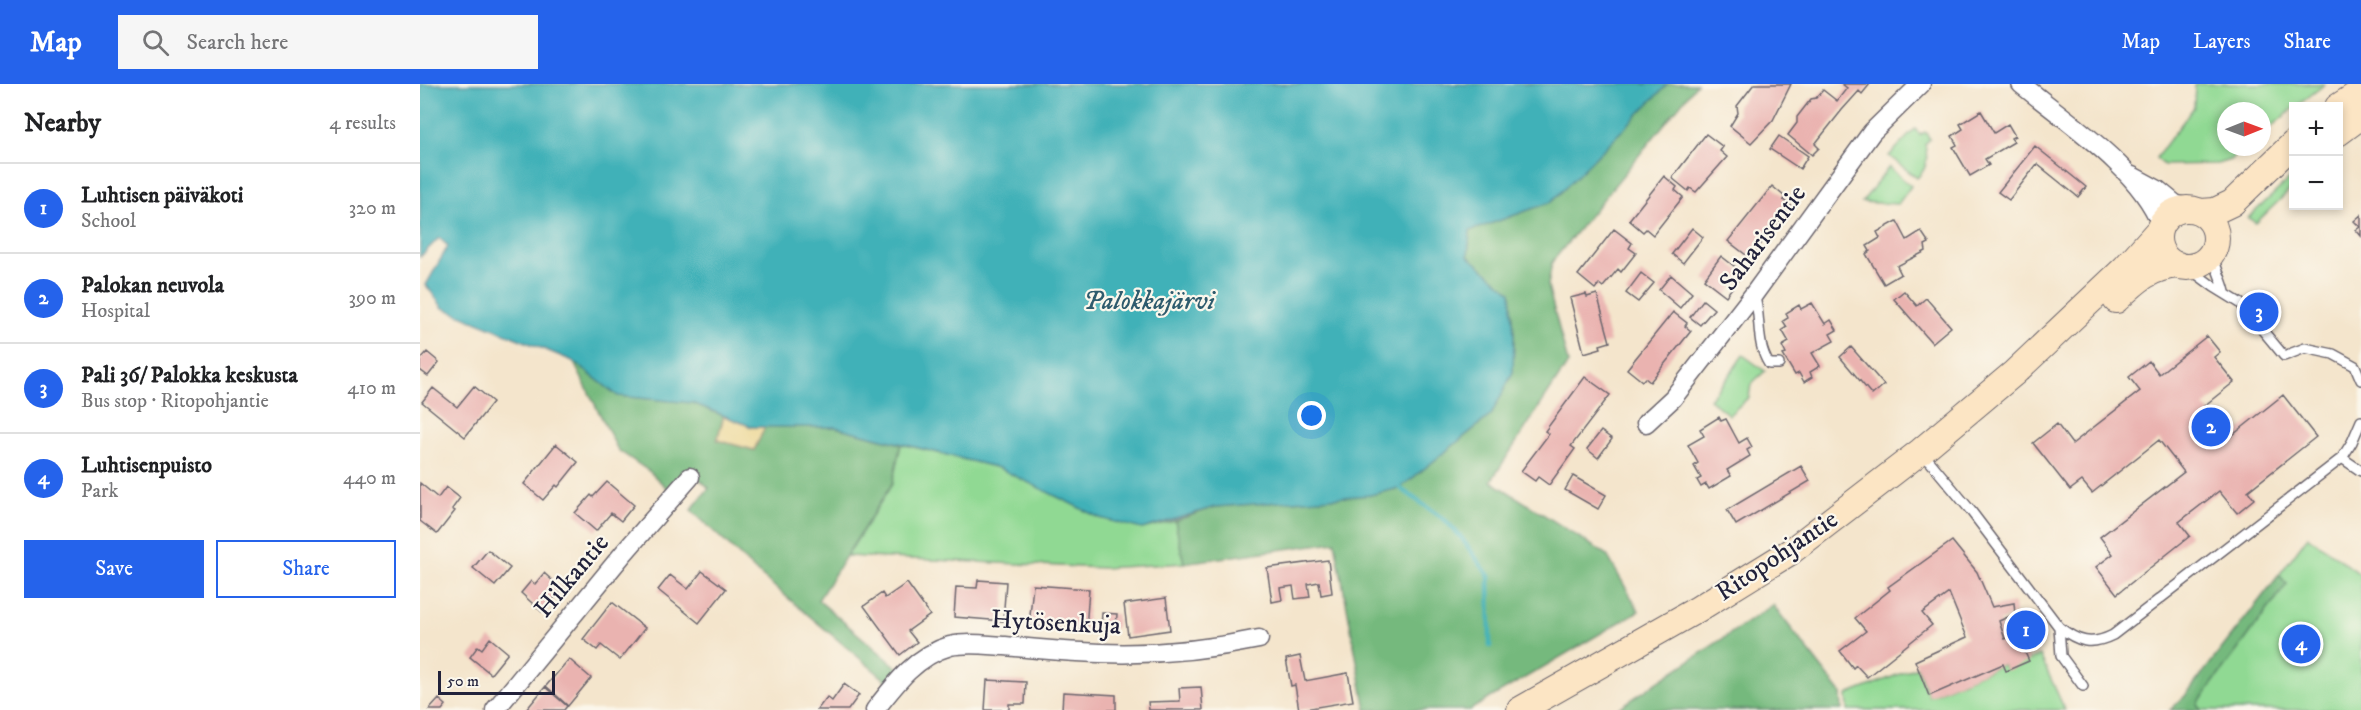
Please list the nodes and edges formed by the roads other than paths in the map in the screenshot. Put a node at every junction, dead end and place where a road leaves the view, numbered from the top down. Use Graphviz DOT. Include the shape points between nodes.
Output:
graph roads {
  1 [pos="1922,84"];
  2 [pos="2020,84"];
  3 [pos="2361,92"];
  4 [pos="2343,104"];
  5 [pos="2361,116"];
  6 [pos="2343,129"];
  7 [pos="2289,148"];
  8 [pos="2289,172"];
  9 [pos="2132,176"];
  10 [pos="2194,210"];
  11 [pos="2160,228"];
  12 [pos="2215,247"];
  13 [pos="2183,266"];
  14 [pos="2225,292"];
  15 [pos="1754,294"];
  16 [pos="1779,364"];
  17 [pos="2014,373"];
  18 [pos="2361,380"];
  19 [pos="2361,421"];
  20 [pos="1646,423"];
  21 [pos="1921,451"];
  22 [pos="2342,458"];
  23 [pos="2361,471"];
  24 [pos="690,477"];
  25 [pos="2059,627"];
  26 [pos="1259,639"];
  27 [pos="2083,686"];
  28 [pos="495,710"];
  29 [pos="875,710"];
  30 [pos="1520,710"];
  1 -- 15 [label="street, Saharisentie" via="1872,132"];
  2 -- 9 [label="street"];
  3 -- 4 [label="main road"];
  5 -- 6 [label="main road"];
  7 -- 10 [label="main road" via="2232,203 2215,211"];
  8 -- 12 [label="main road" via="2241,216"];
  9 -- 10 [label="street" via="2175,204"];
  9 -- 11 [label="street"];
  10 -- 11 [label="main road" via="2170,213"];
  10 -- 12 [label="main road" via="2212,223"];
  11 -- 13 [label="main road" via="2164,256"];
  11 -- 17 [label="main road, Ritopohjantie" via="2125,268"];
  12 -- 13 [label="main road" via="2205,261"];
  12 -- 14 [label="lane" via="2215,268 2223,279"];
  13 -- 14 [label="lane"];
  13 -- 17 [label="main road, Ritopohjantie" via="2159,268 2139,278 2060,346"];
  14 -- 18 [label="lane" via="2240,303 2284,356 2305,348 2333,354 2355,366"];
  15 -- 16 [label="lane" via="1762,353 1769,364"];
  15 -- 20 [label="street, Saharisentie" via="1673,398"];
  17 -- 21 [label="main road, Ritopohjantie"];
  19 -- 22 [label="lane"];
  21 -- 25 [label="lane"];
  21 -- 30 [label="main road, Ritopohjantie" via="1790,552"];
  22 -- 23 [label="lane"];
  22 -- 25 [label="lane" via="2113,635 2092,643 2082,642"];
  24 -- 28 [label="street, Hilkantie"];
  25 -- 27 [label="lane" via="2061,656"];
  26 -- 29 [label="street, Hytösenkuja" via="1158,653 950,646 928,655 899,678"];
}
